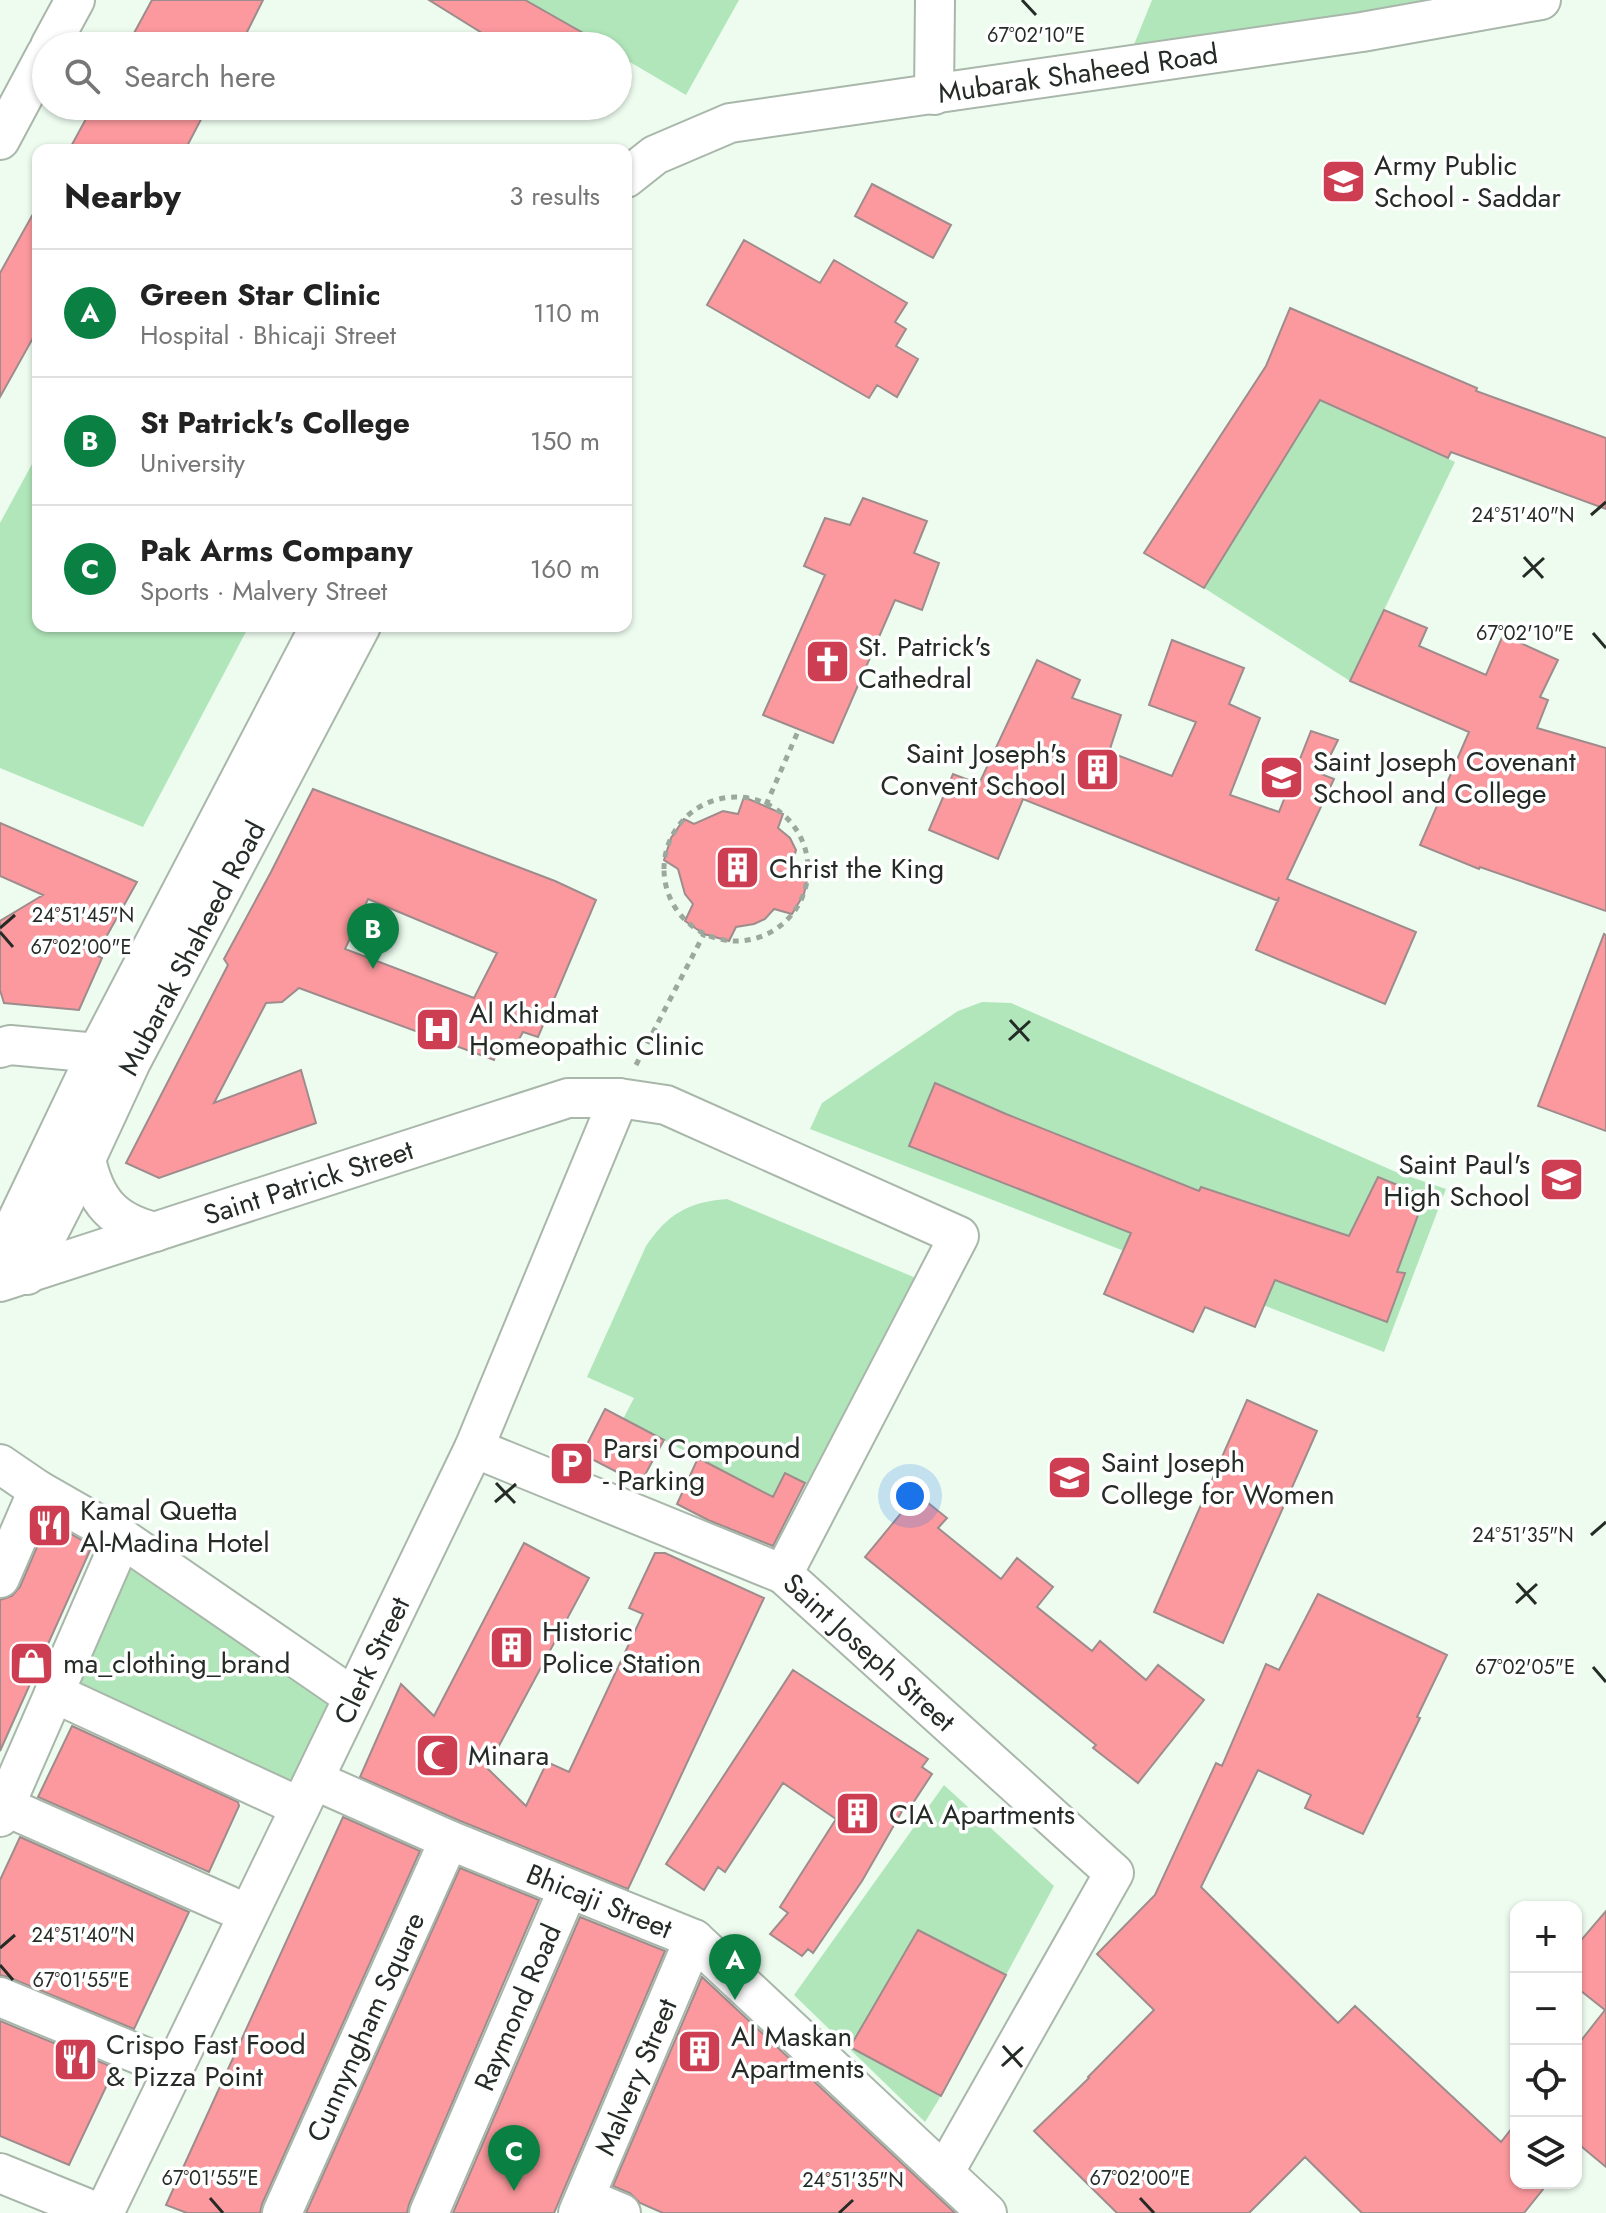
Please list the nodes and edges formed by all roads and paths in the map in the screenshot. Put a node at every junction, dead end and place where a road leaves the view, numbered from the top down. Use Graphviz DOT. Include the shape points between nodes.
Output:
graph roads {
  1 [pos="75,0"];
  2 [pos="935,0"];
  3 [pos="1541,0"];
  4 [pos="58,32"];
  5 [pos="32,80"];
  6 [pos="934,95"];
  7 [pos="0,140"];
  8 [pos="632,173"];
  9 [pos="317,632"];
  10 [pos="358,632"];
  11 [pos="799,729"];
  12 [pos="765,806"];
  13 [pos="704,934"];
  14 [pos="0,1048"];
  15 [pos="114,1058"];
  16 [pos="619,1098"];
  17 [pos="86,1159"];
  18 [pos="155,1232"];
  19 [pos="9,1271"];
  20 [pos="474,1448"];
  21 [pos="0,1464"];
  22 [pos="38,1490"];
  23 [pos="122,1538"];
  24 [pos="783,1574"];
  25 [pos="0,1578"];
  26 [pos="54,1693"];
  27 [pos="353,1697"];
  28 [pos="307,1793"];
  29 [pos="2,1809"];
  30 [pos="449,1840"];
  31 [pos="568,1889"];
  32 [pos="248,1914"];
  33 [pos="694,1939"];
  34 [pos="0,1997"];
  35 [pos="174,2069"];
  36 [pos="0,2173"];
  37 [pos="944,2173"];
  38 [pos="582,2205"];
  39 [pos="101,2213"];
  40 [pos="282,2213"];
  41 [pos="429,2213"];
  42 [pos="621,2213"];
  43 [pos="987,2213"];
  1 -- 4 [label="street"];
  2 -- 6 [label="street"];
  3 -- 6 [label="street, Mubarak Shaheed Road"];
  5 -- 7 [label="street"];
  6 -- 8 [label="street, Mubarak Shaheed Road" via="730,123 655,155"];
  9 -- 15 [label="street, Mubarak Shaheed Road"];
  10 -- 15 [label="street, Mubarak Shaheed Road"];
  11 -- 12 [label="path"];
  13 -- 13 [label="path" via="672,904 664,860 671,838 701,806 722,798 765,802 797,830 806,850 804,894 775,930 753,940"];
  13 -- 16 [label="path"];
  14 -- 15 [label="street"];
  15 -- 17 [label="street, Mubarak Shaheed Road"];
  15 -- 19 [label="street, Mubarak Shaheed Road"];
  16 -- 18 [label="street, Saint Patrick Street" via="568,1098"];
  16 -- 20 [label="street, Clerk Street"];
  16 -- 24 [label="street, Saint Joseph Street" via="666,1105 959,1236"];
  17 -- 18 [label="street" via="108,1208 122,1220"];
  17 -- 19 [label="street, Mubarak Shaheed Road"];
  18 -- 19 [label="street, Saint Patrick Street"];
  20 -- 24 [label="street"];
  20 -- 27 [label="street, Clerk Street"];
  21 -- 22 [label="street"];
  22 -- 23 [label="street"];
  22 -- 25 [label="street"];
  23 -- 26 [label="street"];
  23 -- 27 [label="street"];
  24 -- 37 [label="street, Saint Joseph Street" via="1114,1873"];
  26 -- 28 [label="street, Bhicaji Street"];
  26 -- 29 [label="street"];
  27 -- 28 [label="street, Clerk Street"];
  28 -- 30 [label="street, Bhicaji Street"];
  28 -- 32 [label="street, Clerk Street"];
  29 -- 32 [label="street"];
  30 -- 31 [label="street, Bhicaji Street"];
  30 -- 40 [label="street, Cunnyngham Square"];
  31 -- 33 [label="street, Bhicaji Street"];
  31 -- 41 [label="street, Raymond Road"];
  32 -- 35 [label="street, Clerk Street"];
  33 -- 37 [label="street, Bhicaji Street"];
  33 -- 38 [label="street, Malvery Street"];
  34 -- 35 [label="street"];
  35 -- 39 [label="street, Clerk Street"];
  36 -- 39 [label="street"];
  37 -- 43 [label="street, Bhicaji Street"];
  38 -- 42 [label="street"];
}
